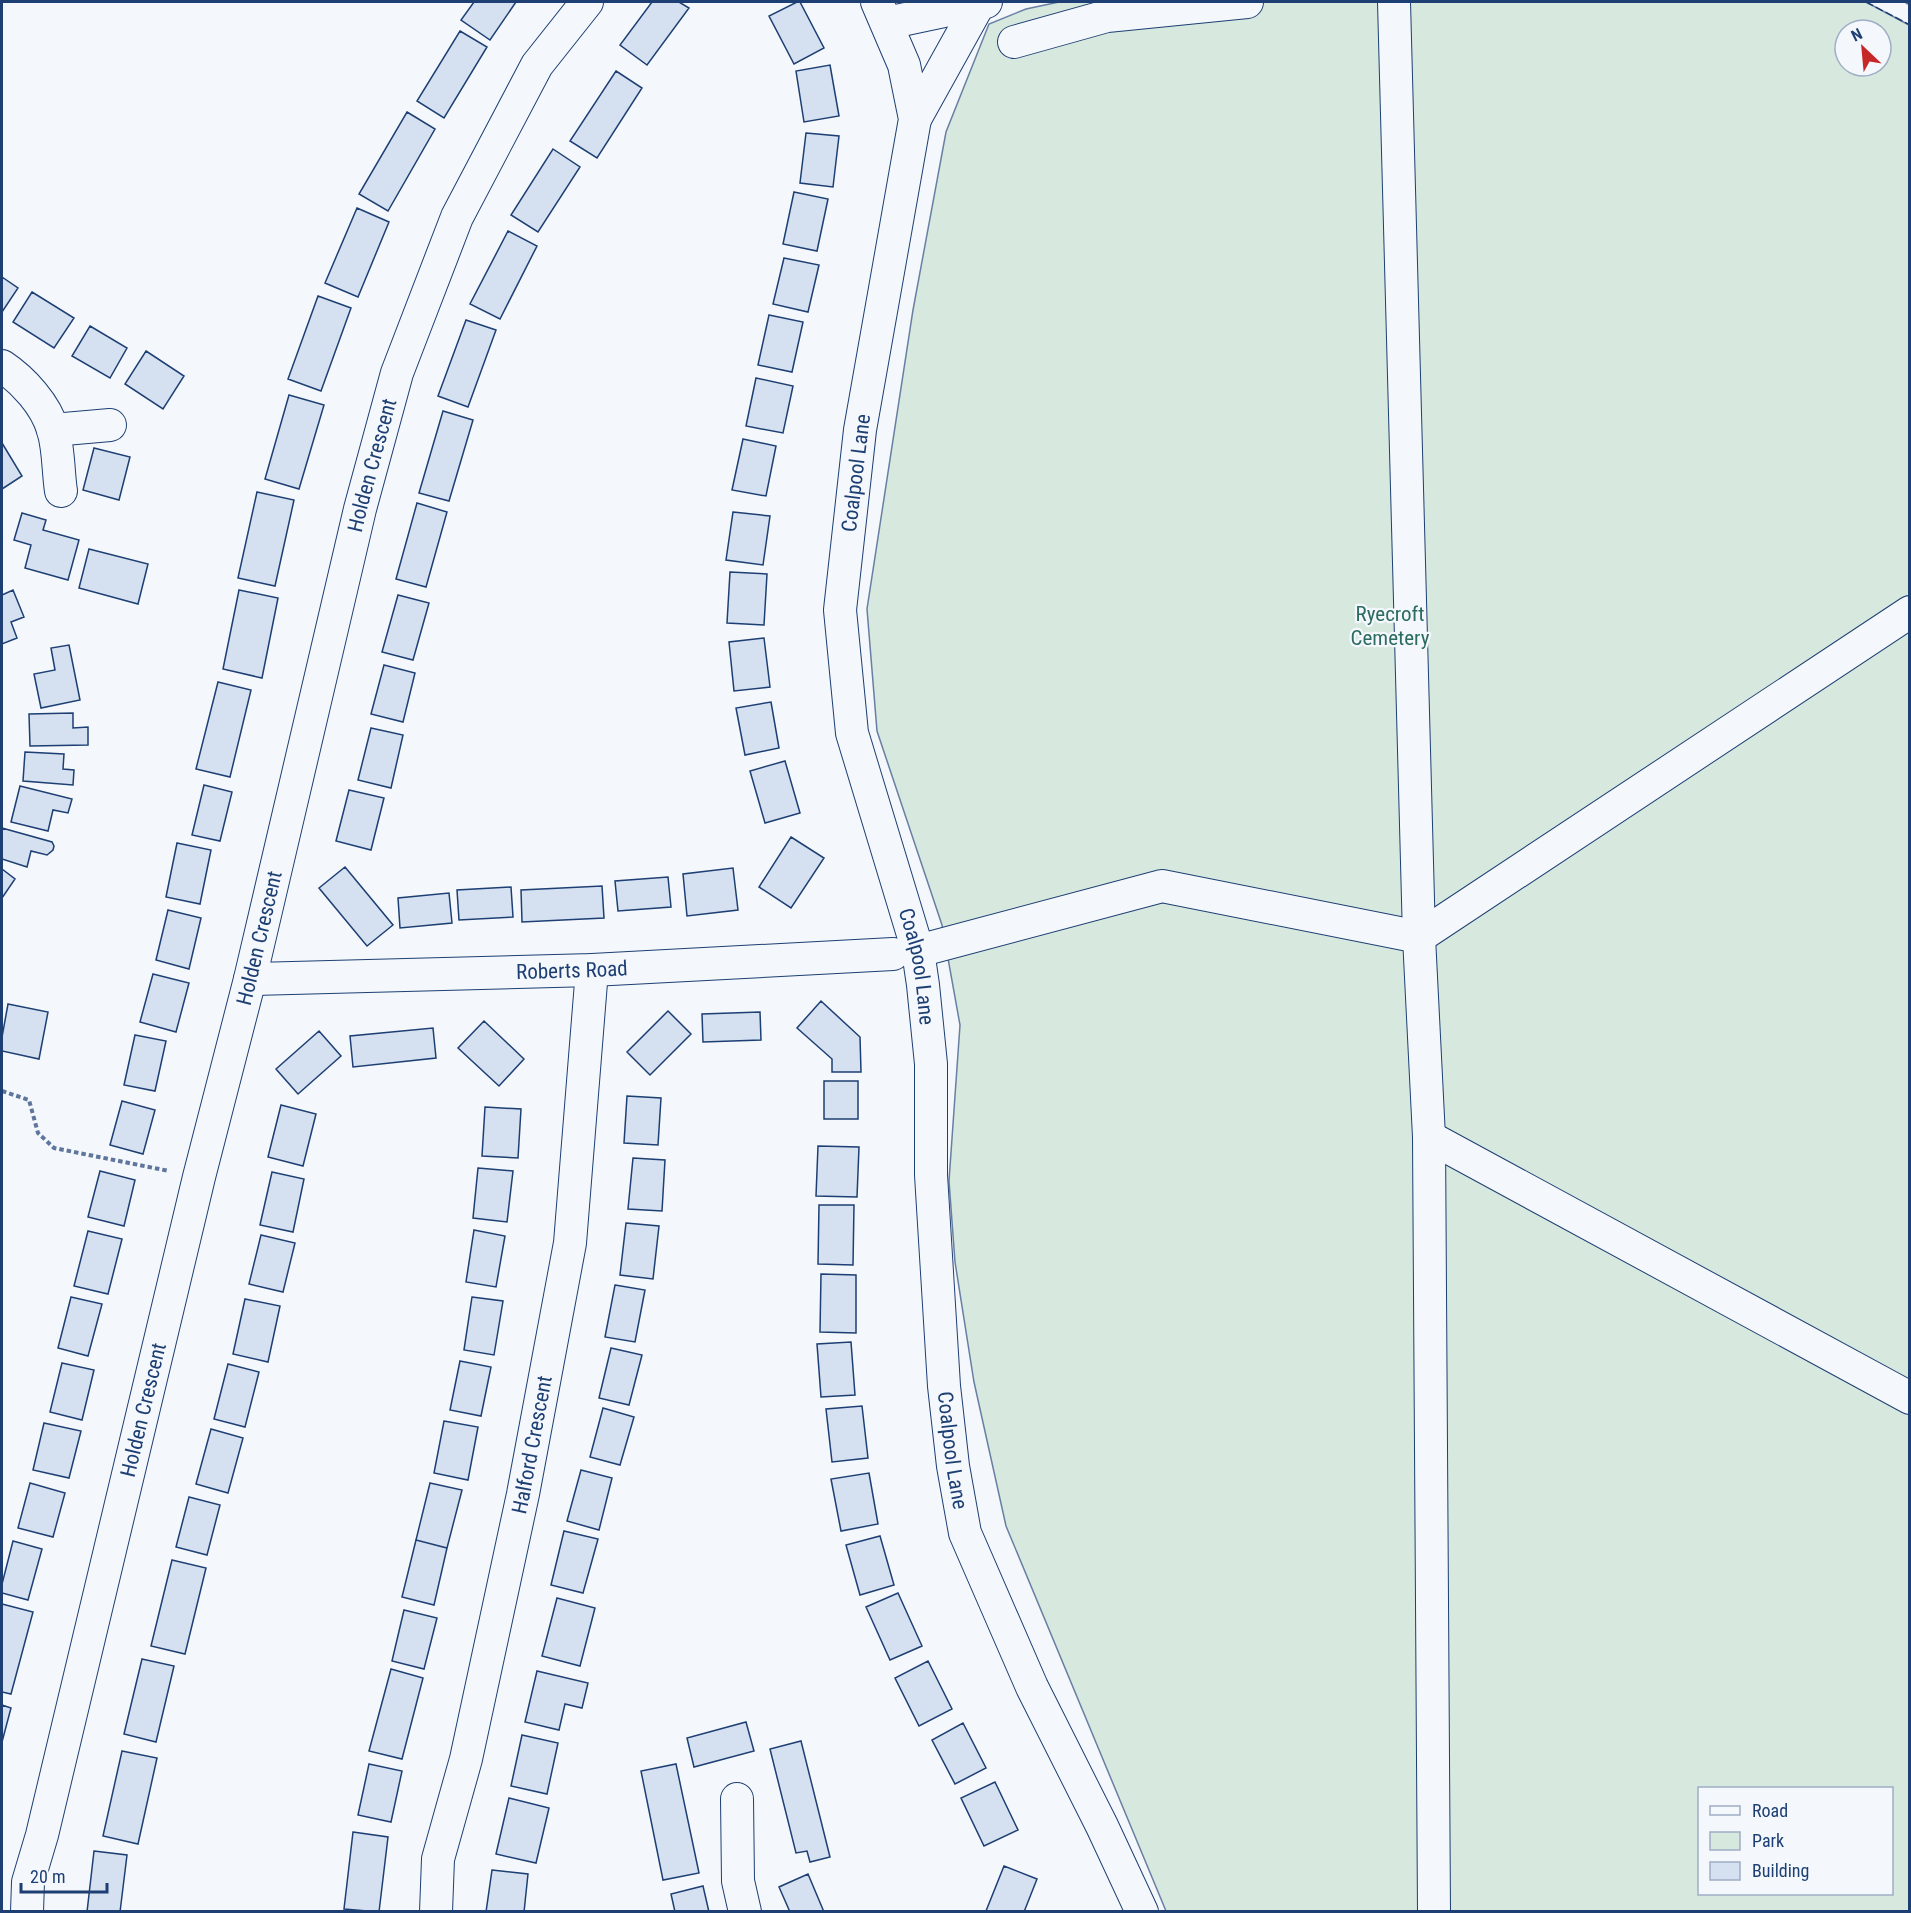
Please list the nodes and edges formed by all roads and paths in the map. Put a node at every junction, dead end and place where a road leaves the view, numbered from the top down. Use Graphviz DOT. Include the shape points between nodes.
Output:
graph roads {
  1 [pos="587,2"];
  2 [pos="982,2"];
  3 [pos="1247,2"];
  4 [pos="1394,2"];
  5 [pos="882,12"];
  6 [pos="1014,42"];
  7 [pos="915,119"];
  8 [pos="2,366"];
  9 [pos="110,425"];
  10 [pos="53,430"];
  11 [pos="61,491"];
  12 [pos="1910,612"];
  13 [pos="1419,937"];
  14 [pos="906,952"];
  15 [pos="592,970"];
  16 [pos="250,979"];
  17 [pos="2,1091"];
  18 [pos="1429,1137"];
  19 [pos="199,1177"];
  20 [pos="1910,1398"];
  21 [pos="737,1799"];
  22 [pos="27,1897"];
  23 [pos="10,1911"];
  24 [pos="436,1911"];
  25 [pos="745,1911"];
  26 [pos="1142,1911"];
  27 [pos="1434,1911"];
  1 -- 16 [label="street, Holden Crescent" via="537,65 457,217 397,373 360,509"];
  2 -- 5 [label="street"];
  2 -- 7 [label="street"];
  3 -- 6 [label="street" via="1107,16"];
  4 -- 13 [label="street"];
  5 -- 7 [label="street, Coalpool Lane" via="904,65"];
  7 -- 14 [label="street, Coalpool Lane" via="860,429 840,610 852,733"];
  8 -- 10 [label="street" via="31,392"];
  9 -- 10 [label="street"];
  10 -- 11 [label="street"];
  12 -- 13 [label="street"];
  13 -- 14 [label="street, Roberts Road" via="1162,886"];
  13 -- 18 [label="street"];
  14 -- 15 [label="street, Roberts Road"];
  14 -- 26 [label="street, Coalpool Lane" via="923,985 944,1386 965,1533 1032,1688"];
  15 -- 16 [label="street, Roberts Road"];
  15 -- 24 [label="street, Halford Crescent" via="570,1243 523,1494 466,1759 438,1859"];
  16 -- 19 [label="street, Holden Crescent"];
  17 -- 19 [label="path" via="29,1100 38,1133 54,1148"];
  18 -- 20 [label="street"];
  18 -- 27 [label="street"];
  19 -- 22 [label="street, Holden Crescent"];
  21 -- 25 [label="street" via="738,1881"];
  22 -- 23 [label="street, Holden Crescent"];
}
